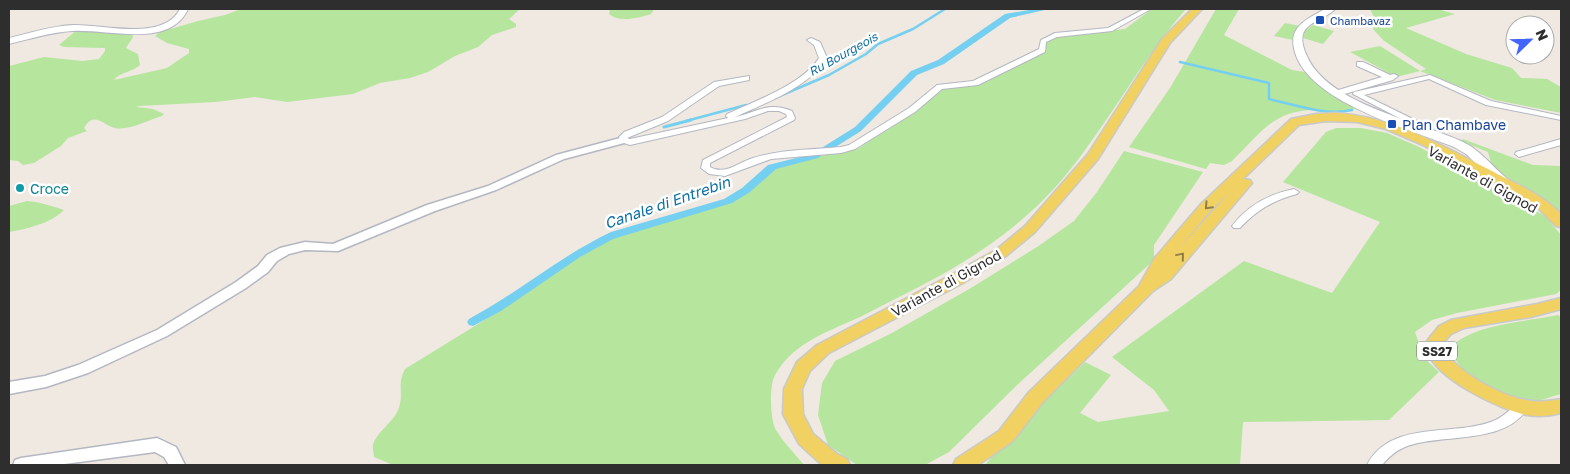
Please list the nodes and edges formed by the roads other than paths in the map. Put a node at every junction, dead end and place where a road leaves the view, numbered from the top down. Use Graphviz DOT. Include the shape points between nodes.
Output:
graph roads {
  1 [pos="184,9"];
  2 [pos="1148,9"];
  3 [pos="1197,9"];
  4 [pos="1331,9"];
  5 [pos="811,40"];
  6 [pos="9,41"];
  7 [pos="1360,64"];
  8 [pos="746,78"];
  9 [pos="1338,93"];
  10 [pos="1561,118"];
  11 [pos="727,120"];
  12 [pos="624,140"];
  13 [pos="1561,142"];
  14 [pos="1446,146"];
  15 [pos="1473,153"];
  16 [pos="1519,154"];
  17 [pos="1476,168"];
  18 [pos="1505,184"];
  19 [pos="1294,192"];
  20 [pos="1518,196"];
  21 [pos="1561,224"];
  22 [pos="1237,226"];
  23 [pos="1146,289"];
  24 [pos="1561,303"];
  25 [pos="9,388"];
  26 [pos="1561,406"];
  27 [pos="1522,407"];
  28 [pos="21,465"];
  29 [pos="177,465"];
  30 [pos="840,465"];
  31 [pos="963,465"];
  32 [pos="1374,465"];
  1 -- 6 [label="main road" via="179,20 167,26 136,32 71,28"];
  2 -- 11 [label="street" via="1110,30 1055,35 1043,41 1042,50 975,83 940,87 912,110 858,144 840,150 770,156 725,173 712,172 705,168 706,162 791,118 790,113 780,109 767,109"];
  3 -- 30 [label="main road, Variante di Gignod" via="1166,41 1093,156 1030,229 1001,253 823,349 803,367 793,389 793,414 806,439"];
  4 -- 9 [label="main road" via="1300,30 1297,39 1300,57 1310,72"];
  5 -- 11 [label="street" via="817,44 822,58 820,65 775,96"];
  7 -- 9 [label="street" via="1392,77"];
  8 -- 12 [label="street" via="717,84 680,111 627,134"];
  9 -- 14 [label="main road"];
  10 -- 14 [label="street" via="1489,103 1430,77 1357,94"];
  11 -- 12 [label="street" via="630,142"];
  12 -- 25 [label="street" via="552,160 492,188 431,208 334,248 305,246 285,251 241,285 162,333 83,369"];
  13 -- 16 [label="street"];
  14 -- 15 [label="main road" via="1458,158 1471,158"];
  14 -- 17 [label="main road, Variante di Gignod"];
  14 -- 23 [label="main road, Variante di Gignod, one-way" via="1361,120 1324,117 1295,122 1206,207 1160,262"];
  15 -- 17 [label="main road"];
  15 -- 18 [label="main road"];
  17 -- 18 [label="main road, Variante di Gignod"];
  17 -- 20 [label="main road"];
  18 -- 21 [label="main road, Variante di Gignod" via="1540,205"];
  19 -- 22 [label="street" via="1277,194"];
  20 -- 21 [label="main road, Variante di Gignod"];
  23 -- 20 [label="main road, Variante di Gignod, one-way" via="1165,276 1237,190 1301,128 1310,124 1338,121 1394,133"];
  23 -- 31 [label="main road, Variante di Gignod" via="1036,396 1006,436"];
  24 -- 27 [label="main road, SS27" via="1463,323 1444,330 1438,337 1439,356 1456,374 1478,389"];
  26 -- 27 [label="main road, SS27" via="1542,410"];
  27 -- 32 [label="street" via="1516,415 1492,426 1400,443"];
  28 -- 29 [label="street" via="157,445 170,452"];
}
